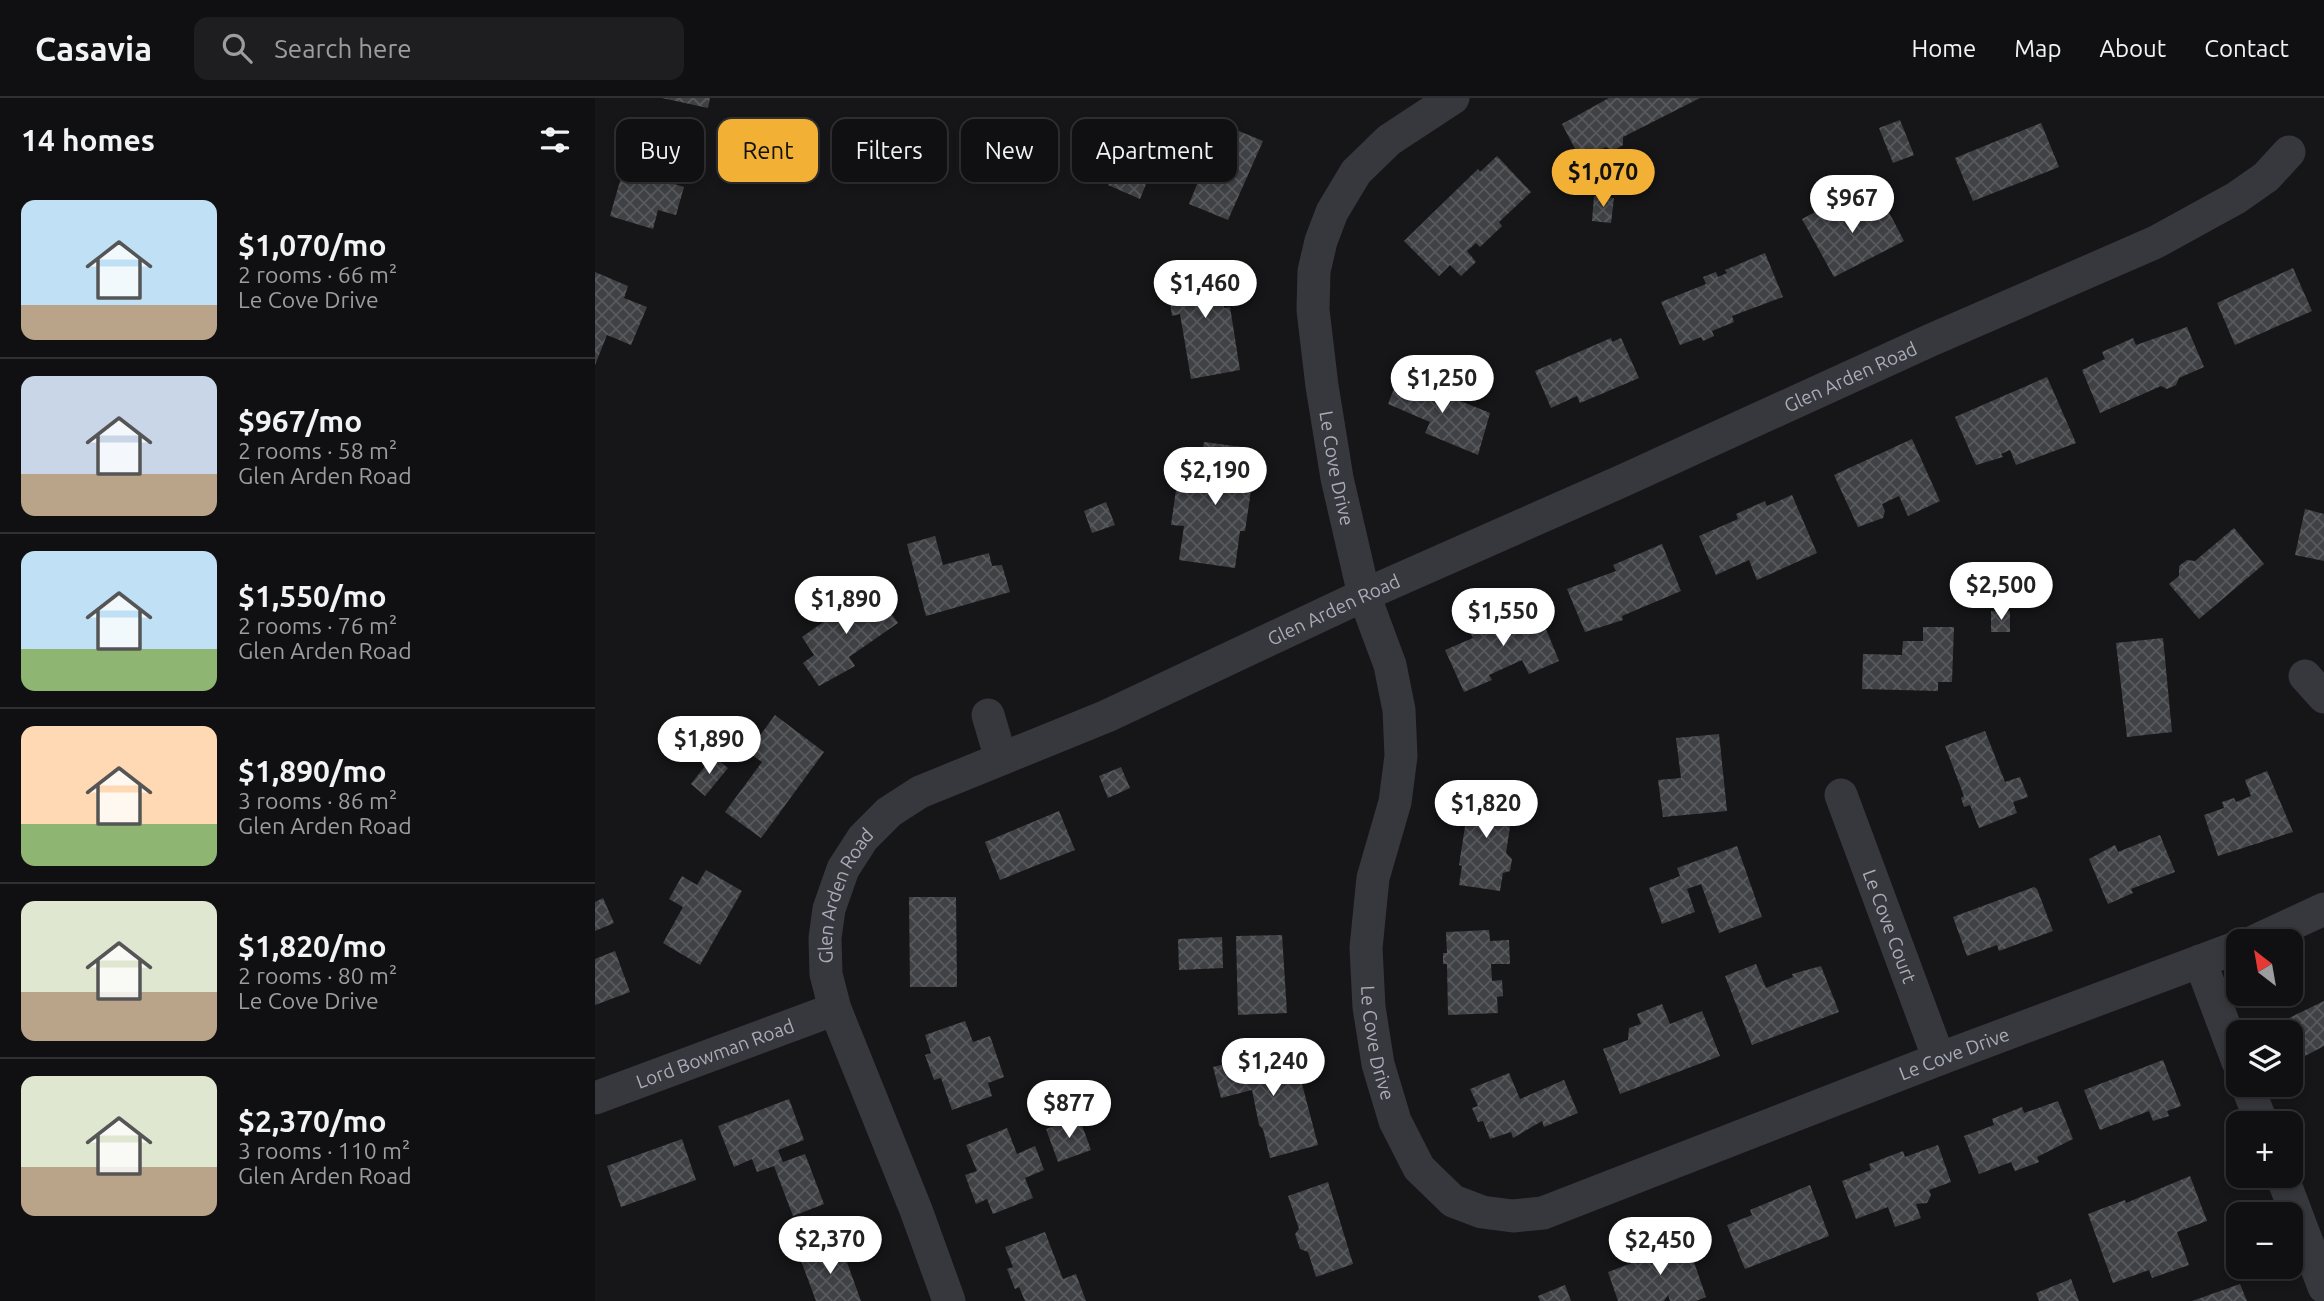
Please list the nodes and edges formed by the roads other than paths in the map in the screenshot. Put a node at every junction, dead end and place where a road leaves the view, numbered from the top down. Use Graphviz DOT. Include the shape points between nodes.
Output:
graph roads {
  1 [pos="1453,98"];
  2 [pos="2289,152"];
  3 [pos="1364,595"];
  4 [pos="988,715"];
  5 [pos="1001,759"];
  6 [pos="1841,795"];
  7 [pos="2324,909"];
  8 [pos="2281,929"];
  9 [pos="2226,951"];
  10 [pos="2200,961"];
  11 [pos="835,1009"];
  12 [pos="2226,1030"];
  13 [pos="1939,1059"];
  14 [pos="595,1098"];
  15 [pos="2287,1188"];
  16 [pos="2324,1287"];
  17 [pos="949,1301"];
  1 -- 3 [label="street, Le Cove Drive" via="1389,140 1356,172 1332,212 1314,271 1313,310 1322,386"];
  2 -- 3 [label="street, Glen Arden Road" via="2266,177 2235,198 2156,242"];
  3 -- 5 [label="street, Glen Arden Road" via="1107,716"];
  3 -- 13 [label="street, Le Cove Drive" via="1390,665 1399,710 1401,756 1395,802 1373,878 1366,948 1369,1006 1378,1064 1395,1121 1419,1168 1453,1201 1482,1212 1543,1213"];
  4 -- 5 [label="street"];
  5 -- 11 [label="street, Glen Arden Road" via="920,792 889,812 856,848 829,909 825,938 826,974"];
  6 -- 13 [label="street, Le Cove Court"];
  7 -- 8 [label="street"];
  9 -- 10 [label="street, Le Cove Drive"];
  10 -- 12 [label="street"];
  10 -- 13 [label="street, Le Cove Drive"];
  11 -- 14 [label="street, Lord Bowman Road"];
  11 -- 17 [label="street, Glen Arden Road"];
  15 -- 16 [label="street"];
}
